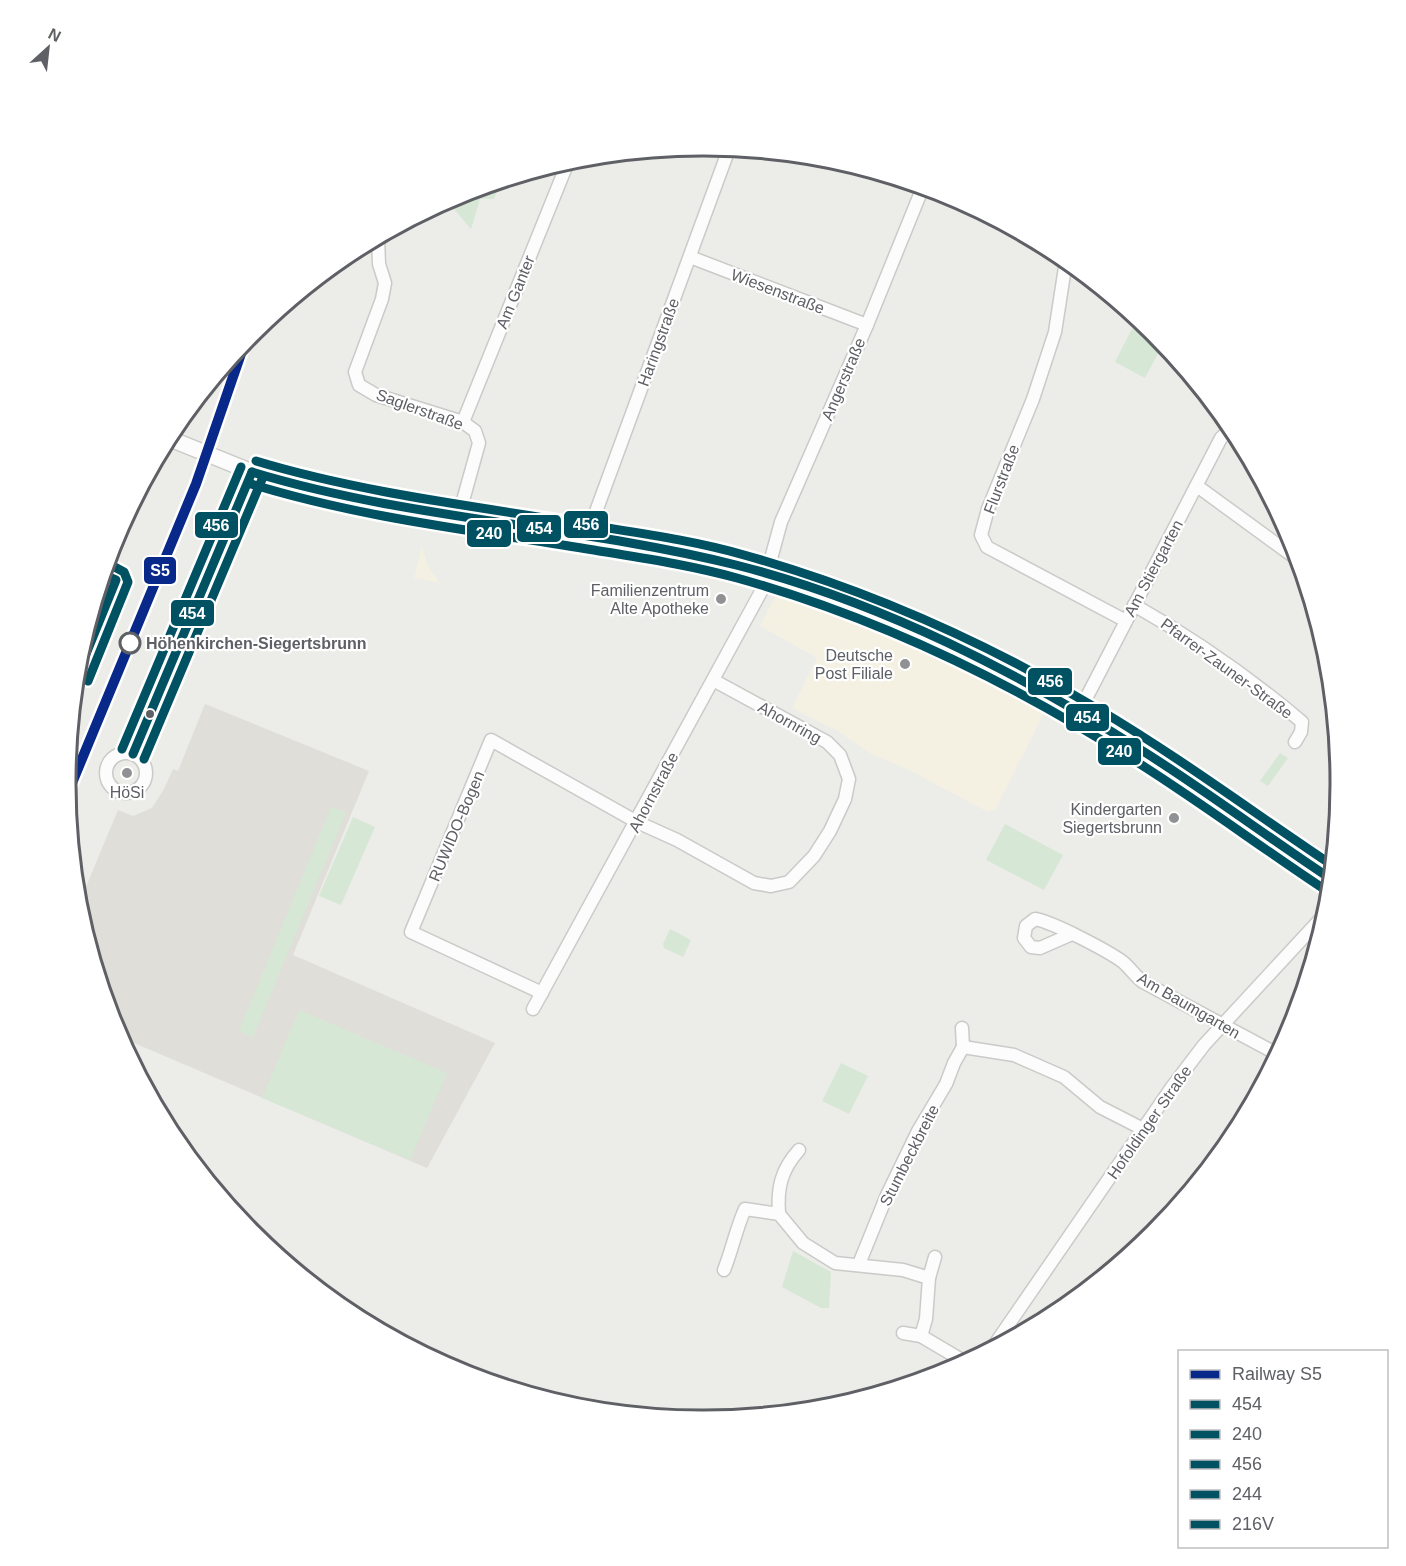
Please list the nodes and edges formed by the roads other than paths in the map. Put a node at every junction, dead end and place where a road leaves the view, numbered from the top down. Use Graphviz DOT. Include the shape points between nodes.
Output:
graph roads {
  1 [pos="726,157"];
  2 [pos="564,173"];
  3 [pos="920,196"];
  4 [pos="378,247"];
  5 [pos="690,257"];
  6 [pos="1064,272"];
  7 [pos="867,325"];
  8 [pos="463,422"];
  9 [pos="1224,435"];
  10 [pos="178,442"];
  11 [pos="252,472"];
  12 [pos="1197,486"];
  13 [pos="459,516"];
  14 [pos="587,536"];
  15 [pos="1284,549"];
  16 [pos="767,572"];
  17 [pos="1134,605"];
  18 [pos="1126,621"];
  19 [pos="713,680"];
  20 [pos="1080,712"];
  21 [pos="1295,742"];
  22 [pos="133,754"];
  23 [pos="637,822"];
  24 [pos="1322,874"];
  25 [pos="1312,928"];
  26 [pos="1072,934"];
  27 [pos="542,993"];
  28 [pos="533,1009"];
  29 [pos="1222,1025"];
  30 [pos="962,1028"];
  31 [pos="963,1047"];
  32 [pos="1270,1050"];
  33 [pos="1143,1129"];
  34 [pos="799,1150"];
  35 [pos="779,1214"];
  36 [pos="935,1257"];
  37 [pos="859,1264"];
  38 [pos="724,1270"];
  39 [pos="929,1278"];
  40 [pos="903,1333"];
  41 [pos="1003,1333"];
  42 [pos="921,1336"];
  43 [pos="955,1356"];
  1 -- 5 [label="street, Haringstraße"];
  2 -- 8 [label="street, Am Ganter"];
  3 -- 7 [label="street, Angerstraße"];
  4 -- 8 [label="street, Saglerstraße" via="385,283 355,372 359,386"];
  5 -- 7 [label="street, Wiesenstraße"];
  5 -- 14 [label="street, Haringstraße"];
  6 -- 18 [label="street, Flurstraße" via="1055,332 981,535 987,547"];
  7 -- 16 [label="street, Angerstraße" via="782,522"];
  8 -- 13 [label="street, Saglerstraße" via="475,430 479,443"];
  9 -- 12 [label="street, Am Stiergarten"];
  10 -- 11 [label="street"];
  11 -- 13 [label="street" via="374,502"];
  11 -- 22 [label="street"];
  12 -- 15 [label="street"];
  12 -- 17 [label="street, Am Stiergarten"];
  13 -- 14 [label="street"];
  14 -- 16 [label="street"];
  16 -- 19 [label="street, Ahornstraße" via="763,588"];
  16 -- 20 [label="street" via="869,609 977,655"];
  17 -- 18 [label="street, Am Stiergarten"];
  17 -- 21 [label="street, Pfarrer-Zauner-Straße" via="1183,633 1302,722"];
  18 -- 20 [label="street, Am Stiergarten"];
  19 -- 23 [label="street, Ahornstraße"];
  19 -- 23 [label="street, Ahornring" via="827,742 840,755 849,780 830,831 798,875 789,882 771,886 754,883"];
  20 -- 24 [label="street" via="1183,777"];
  23 -- 27 [label="street, Ahornstraße"];
  23 -- 27 [label="street, RUWIDO-Bogen" via="491,740 411,932"];
  25 -- 29 [label="street, Hofoldinger Straße"];
  26 -- 29 [label="street, Am Baumgarten" via="1121,961 1143,982"];
  27 -- 28 [label="street, Ahornstraße"];
  29 -- 32 [label="street, Am Baumgarten"];
  29 -- 33 [label="street, Hofoldinger Straße"];
  30 -- 31 [label="street, Stumbeckbreite"];
  31 -- 33 [label="street" via="1014,1055 1064,1077 1100,1107"];
  31 -- 37 [label="street, Stumbeckbreite" via="918,1131"];
  33 -- 41 [label="street, Hofoldinger Straße"];
  34 -- 35 [label="street" via="789,1162 777,1192"];
  35 -- 37 [label="street" via="813,1251 835,1263"];
  35 -- 38 [label="street" via="745,1209"];
  36 -- 39 [label="street"];
  37 -- 39 [label="street"];
  39 -- 42 [label="street"];
  40 -- 42 [label="street"];
  42 -- 43 [label="street"];
}
